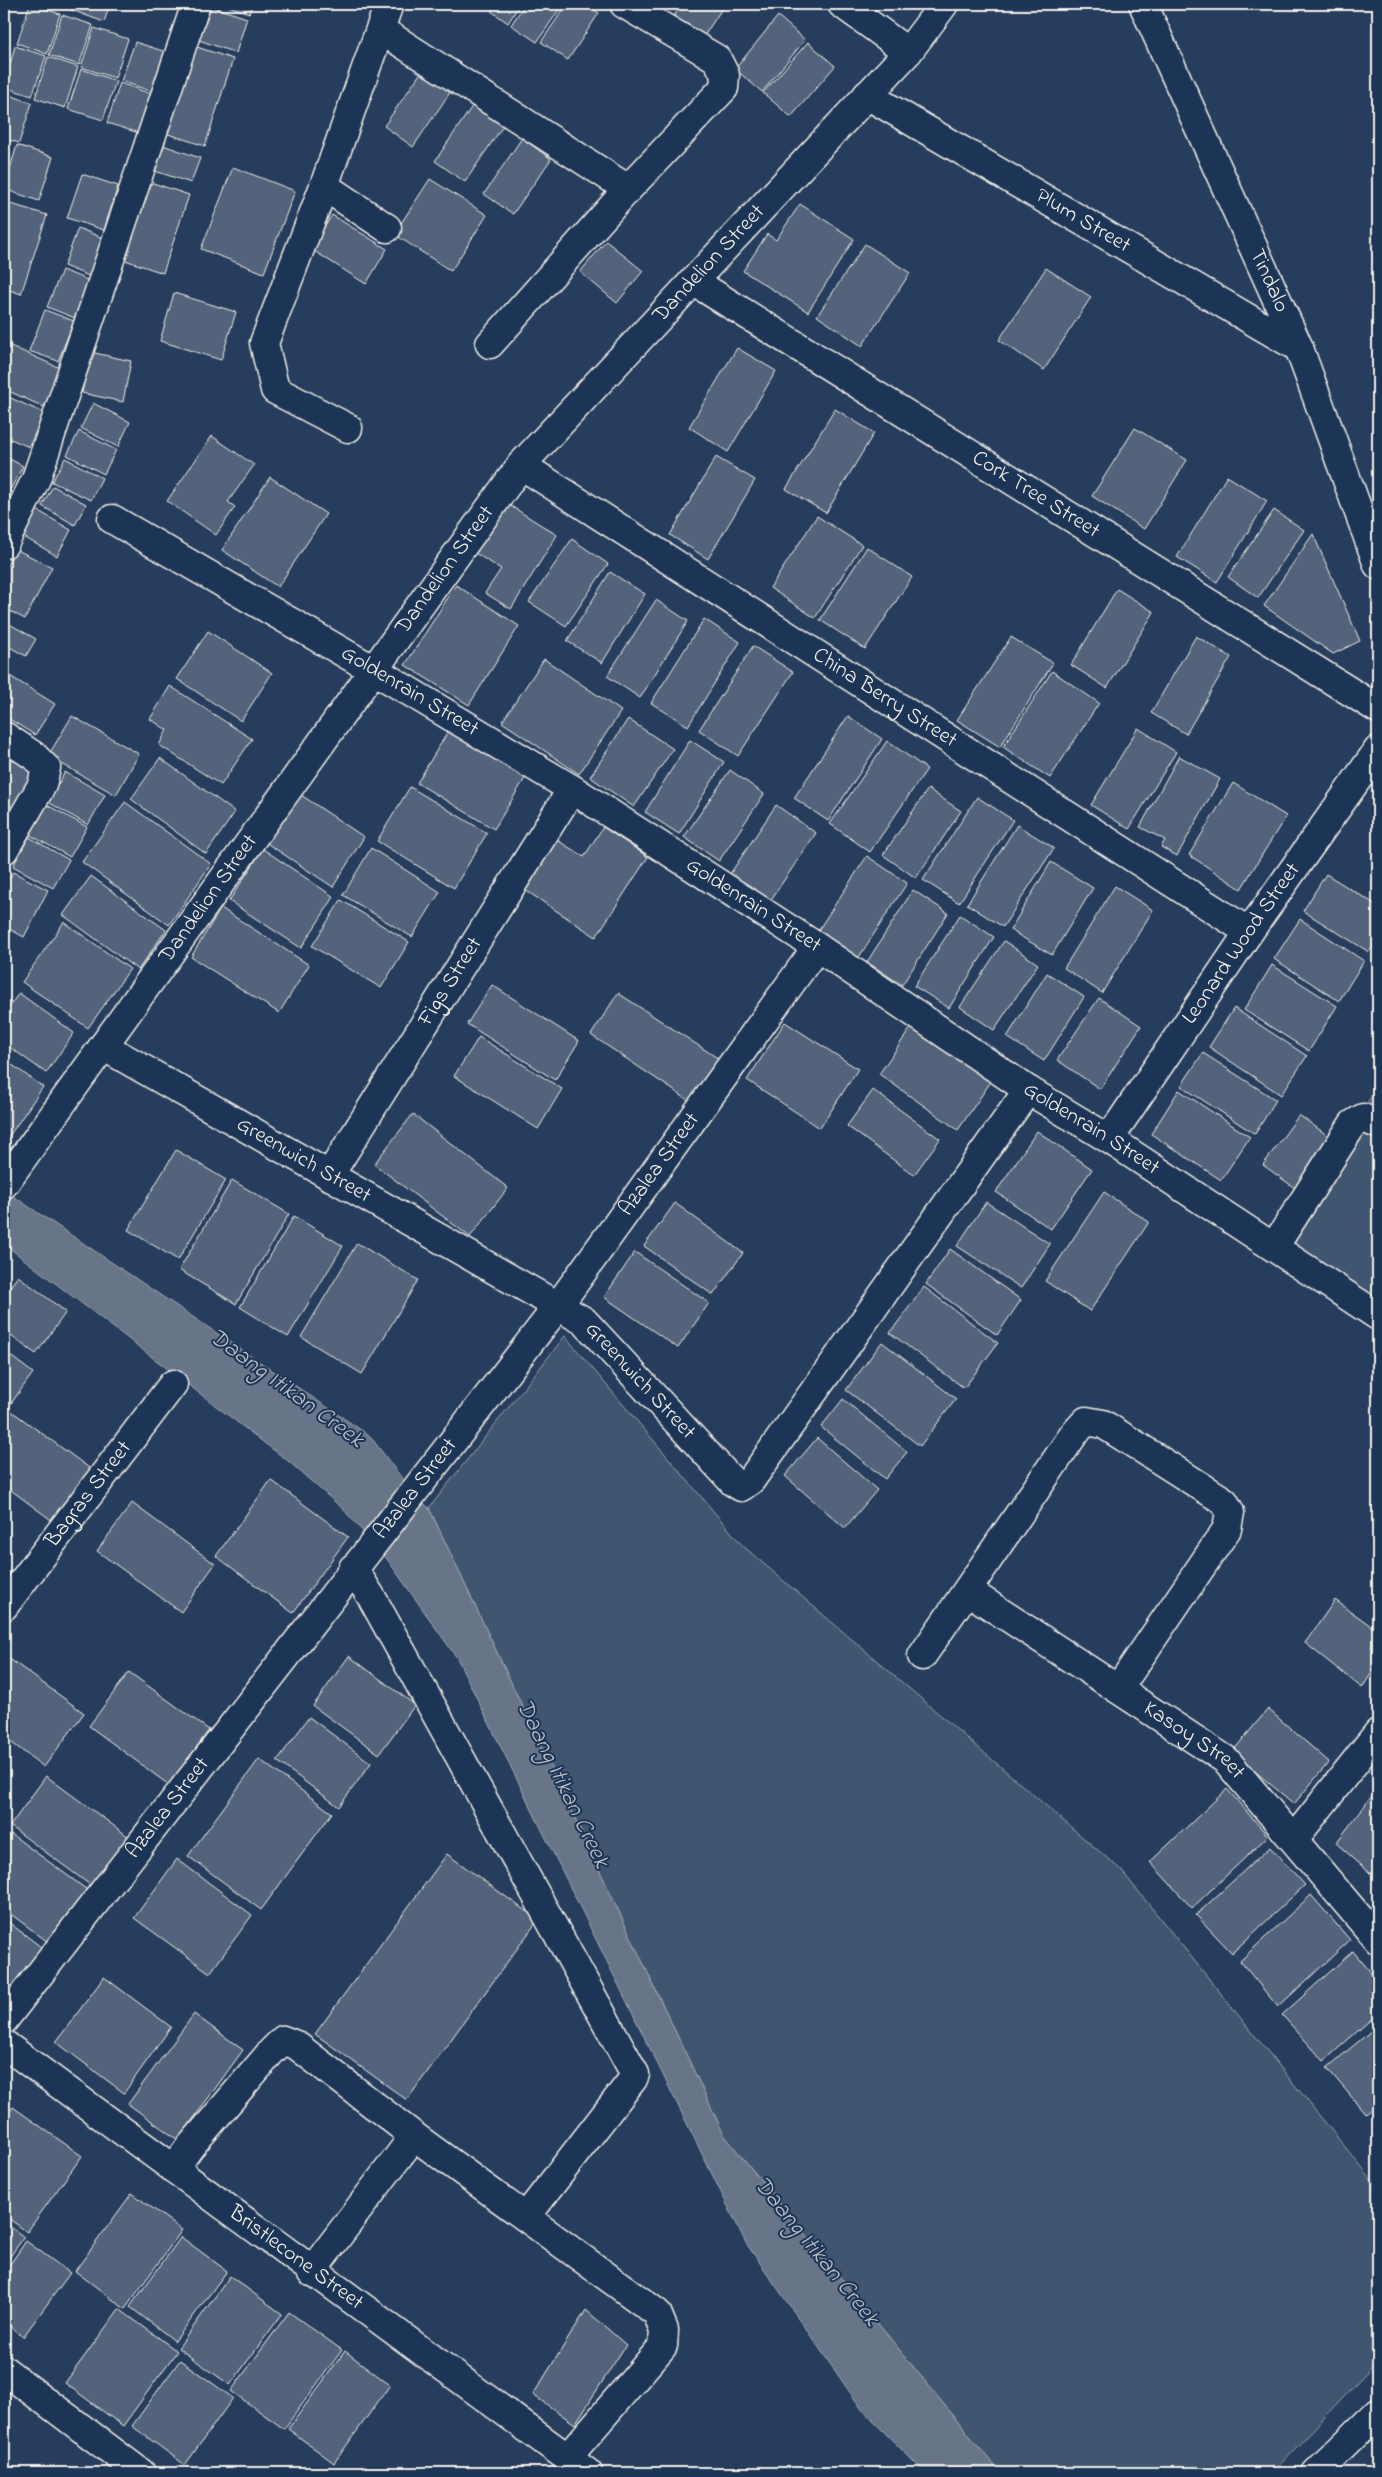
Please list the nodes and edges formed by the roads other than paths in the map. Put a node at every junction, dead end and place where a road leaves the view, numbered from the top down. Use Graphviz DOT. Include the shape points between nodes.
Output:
graph roads {
  1 [pos="196,4"];
  2 [pos="389,4"];
  3 [pos="624,4"];
  4 [pos="842,4"];
  5 [pos="944,4"];
  6 [pos="1143,4"];
  7 [pos="381,30"];
  8 [pos="908,52"];
  9 [pos="867,95"];
  10 [pos="324,186"];
  11 [pos="628,189"];
  12 [pos="387,228"];
  13 [pos="693,281"];
  14 [pos="490,344"];
  15 [pos="1299,348"];
  16 [pos="348,428"];
  17 [pos="521,466"];
  18 [pos="112,519"];
  19 [pos="4,544"];
  20 [pos="1378,565"];
  21 [pos="372,669"];
  22 [pos="1378,709"];
  23 [pos="4,736"];
  24 [pos="1378,750"];
  25 [pos="572,789"];
  26 [pos="4,850"];
  27 [pos="1249,932"];
  28 [pos="817,948"];
  29 [pos="103,1046"];
  30 [pos="1028,1090"];
  31 [pos="1378,1124"];
  32 [pos="1109,1139"];
  33 [pos="9,1176"];
  34 [pos="329,1176"];
  35 [pos="1274,1247"];
  36 [pos="558,1306"];
  37 [pos="1378,1316"];
  38 [pos="173,1384"];
  39 [pos="353,1568"];
  40 [pos="968,1591"];
  41 [pos="4,1606"];
  42 [pos="922,1656"];
  43 [pos="1118,1689"];
  44 [pos="1378,1733"];
  45 [pos="1294,1838"];
  46 [pos="1378,1940"];
  47 [pos="4,2020"];
  48 [pos="4,2044"];
  49 [pos="414,2136"];
  50 [pos="174,2169"];
  51 [pos="526,2217"];
  52 [pos="311,2272"];
  53 [pos="4,2370"];
  54 [pos="1378,2412"];
  55 [pos="577,2466"];
  56 [pos="141,2473"];
  57 [pos="1316,2473"];
  1 -- 19 [label="street" via="36,479"];
  2 -- 7 [label="street"];
  3 -- 11 [label="street" via="717,59 725,75 724,88"];
  4 -- 8 [label="street"];
  5 -- 8 [label="street, Dandelion Street"];
  6 -- 15 [label="street, Tindalo"];
  7 -- 10 [label="street"];
  7 -- 11 [label="street"];
  8 -- 9 [label="street, Dandelion Street"];
  9 -- 13 [label="street, Dandelion Street"];
  9 -- 15 [label="street, Plum Street"];
  10 -- 12 [label="street"];
  10 -- 16 [label="street" via="264,343 275,390"];
  11 -- 14 [label="street"];
  13 -- 17 [label="street, Dandelion Street"];
  13 -- 22 [label="street, Cork Tree Street"];
  15 -- 20 [label="street, Tindalo"];
  17 -- 21 [label="street, Dandelion Street"];
  17 -- 27 [label="street, China Berry Street"];
  18 -- 21 [label="street, Goldenrain Street"];
  21 -- 25 [label="street, Goldenrain Street"];
  21 -- 29 [label="street, Dandelion Street"];
  23 -- 26 [label="street" via="46,768 42,786"];
  24 -- 27 [label="street, Leonard Wood Street"];
  25 -- 28 [label="street, Goldenrain Street"];
  25 -- 34 [label="street, Figs Street"];
  27 -- 32 [label="street, Leonard Wood Street"];
  28 -- 30 [label="street, Goldenrain Street"];
  28 -- 36 [label="street, Azalea Street"];
  29 -- 33 [label="street, Dandelion Street"];
  29 -- 34 [label="street, Greenwich Street"];
  30 -- 32 [label="street, Goldenrain Street"];
  30 -- 36 [label="street, Greenwich Street" via="751,1480 741,1487 732,1482 584,1321"];
  31 -- 35 [label="street" via="1363,1118 1354,1124"];
  32 -- 35 [label="street, Goldenrain Street"];
  34 -- 36 [label="street, Greenwich Street"];
  35 -- 37 [label="street, Goldenrain Street"];
  36 -- 39 [label="street, Azalea Street"];
  38 -- 41 [label="street, Bagras Street"];
  39 -- 47 [label="street, Azalea Street"];
  39 -- 51 [label="street" via="634,2074"];
  40 -- 42 [label="street"];
  40 -- 43 [label="street, Kasoy Street"];
  40 -- 43 [label="street" via="1086,1421 1103,1424 1224,1501 1230,1512 1226,1529"];
  43 -- 45 [label="street, Kasoy Street" via="1226,1760"];
  44 -- 45 [label="street"];
  45 -- 46 [label="street, Kasoy Street"];
  48 -- 50 [label="street, Bristlecone Street"];
  49 -- 50 [label="street" via="296,2045 283,2040"];
  49 -- 51 [label="street"];
  49 -- 52 [label="street"];
  50 -- 52 [label="street, Bristlecone Street"];
  51 -- 55 [label="street" via="657,2313 664,2330 662,2346"];
  52 -- 55 [label="street, Bristlecone Street"];
  53 -- 56 [label="street"];
  54 -- 57 [label="street"];
}
